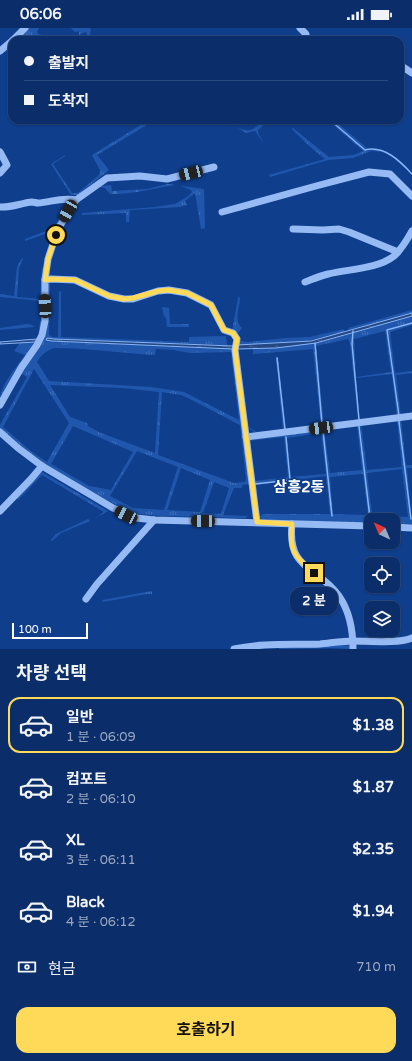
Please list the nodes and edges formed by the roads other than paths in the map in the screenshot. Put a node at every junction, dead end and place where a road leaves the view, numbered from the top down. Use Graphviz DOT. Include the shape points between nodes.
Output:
graph roads {
  1 [pos="25,28"];
  2 [pos="300,28"];
  3 [pos="18,36"];
  4 [pos="306,36"];
  5 [pos="8,45"];
  6 [pos="0,51"];
  7 [pos="0,152"];
  8 [pos="214,167"];
  9 [pos="0,173"];
  10 [pos="412,196"];
  11 [pos="76,200"];
  12 [pos="0,207"];
  13 [pos="222,212"];
  14 [pos="293,229"];
  15 [pos="412,231"];
  16 [pos="398,252"];
  17 [pos="45,280"];
  18 [pos="305,282"];
  19 [pos="0,405"];
  20 [pos="412,416"];
  21 [pos="0,432"];
  22 [pos="246,437"];
  23 [pos="42,466"];
  24 [pos="0,511"];
  25 [pos="154,520"];
  26 [pos="257,522"];
  27 [pos="292,524"];
  28 [pos="364,526"];
  29 [pos="400,527"];
  30 [pos="412,528"];
  31 [pos="86,599"];
  32 [pos="412,638"];
  33 [pos="352,641"];
  34 [pos="234,649"];
  35 [pos="353,649"];
  1 -- 3 [label="street"];
  2 -- 4 [label="street"];
  5 -- 6 [label="street"];
  7 -- 9 [label="street" via="7,165"];
  8 -- 11 [label="street" via="167,179 140,176 107,178"];
  10 -- 13 [label="street" via="390,174 372,172"];
  11 -- 12 [label="street" via="68,198"];
  11 -- 17 [label="street" via="56,235 48,259"];
  14 -- 16 [label="street" via="339,229"];
  15 -- 16 [label="street"];
  16 -- 18 [label="street" via="382,262"];
  17 -- 19 [label="street" via="42,334"];
  17 -- 22 [label="street" via="75,280 109,296 124,299 158,291 180,291 211,305 224,330 233,333 237,339 235,350"];
  20 -- 22 [label="street"];
  21 -- 23 [label="street"];
  22 -- 26 [label="street"];
  23 -- 24 [label="street"];
  23 -- 25 [label="street" via="126,515"];
  25 -- 26 [label="street"];
  25 -- 31 [label="street"];
  26 -- 27 [label="street"];
  27 -- 28 [label="street"];
  27 -- 33 [label="street" via="291,539 295,555 341,598 350,618"];
  29 -- 30 [label="street"];
  32 -- 33 [label="street" via="403,641"];
  33 -- 34 [label="street" via="320,644 276,643"];
  33 -- 35 [label="street"];
}
